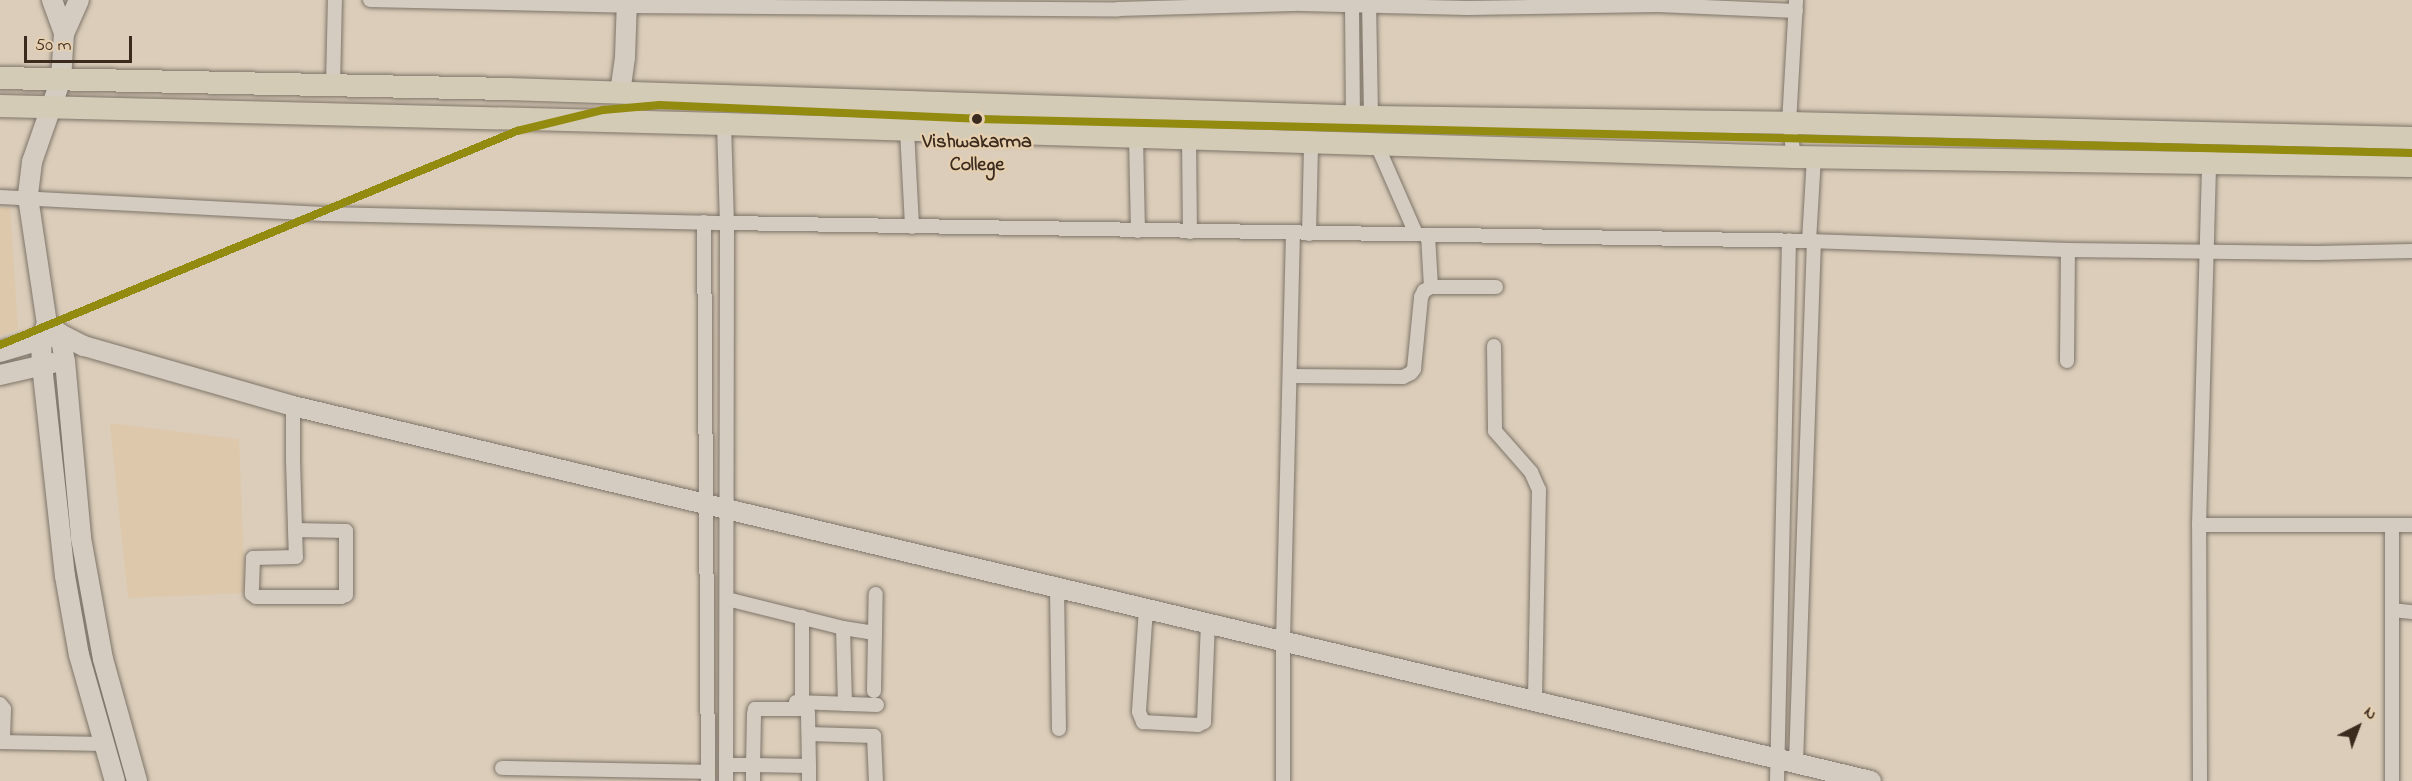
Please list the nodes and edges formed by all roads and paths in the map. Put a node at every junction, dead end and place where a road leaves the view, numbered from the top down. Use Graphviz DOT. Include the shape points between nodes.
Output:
graph roads {
  1 [pos="52,0"];
  2 [pos="79,0"];
  3 [pos="335,0"];
  4 [pos="370,0"];
  5 [pos="627,3"];
  6 [pos="1351,3"];
  7 [pos="1369,3"];
  8 [pos="1796,5"];
  9 [pos="64,33"];
  10 [pos="0,78"];
  11 [pos="61,79"];
  12 [pos="333,86"];
  13 [pos="620,93"];
  14 [pos="0,106"];
  15 [pos="52,107"];
  16 [pos="1362,117"];
  17 [pos="1790,123"];
  18 [pos="724,124"];
  19 [pos="907,130"];
  20 [pos="1136,137"];
  21 [pos="2412,138"];
  22 [pos="1190,139"];
  23 [pos="1311,143"];
  24 [pos="1377,145"];
  25 [pos="1804,157"];
  26 [pos="2209,162"];
  27 [pos="2412,166"];
  28 [pos="0,197"];
  29 [pos="28,197"];
  30 [pos="704,222"];
  31 [pos="727,223"];
  32 [pos="912,227"];
  33 [pos="1138,231"];
  34 [pos="1190,232"];
  35 [pos="1293,234"];
  36 [pos="1309,234"];
  37 [pos="1422,235"];
  38 [pos="1789,240"];
  39 [pos="1812,241"];
  40 [pos="2068,250"];
  41 [pos="2412,251"];
  42 [pos="2207,252"];
  43 [pos="1431,287"];
  44 [pos="1496,287"];
  45 [pos="49,332"];
  46 [pos="84,346"];
  47 [pos="1494,346"];
  48 [pos="0,352"];
  49 [pos="65,361"];
  50 [pos="2067,361"];
  51 [pos="42,365"];
  52 [pos="0,375"];
  53 [pos="1290,376"];
  54 [pos="292,406"];
  55 [pos="705,504"];
  56 [pos="725,508"];
  57 [pos="2199,525"];
  58 [pos="2392,525"];
  59 [pos="2412,525"];
  60 [pos="295,530"];
  61 [pos="1057,587"];
  62 [pos="876,594"];
  63 [pos="727,600"];
  64 [pos="1146,608"];
  65 [pos="2392,610"];
  66 [pos="2412,612"];
  67 [pos="802,617"];
  68 [pos="1208,623"];
  69 [pos="843,628"];
  70 [pos="875,633"];
  71 [pos="1283,641"];
  72 [pos="102,650"];
  73 [pos="79,655"];
  74 [pos="766,700"];
  75 [pos="1535,701"];
  76 [pos="802,702"];
  77 [pos="0,704"];
  78 [pos="845,704"];
  79 [pos="1059,729"];
  80 [pos="809,734"];
  81 [pos="1,742"];
  82 [pos="104,744"];
  83 [pos="1777,758"];
  84 [pos="1796,763"];
  85 [pos="726,765"];
  86 [pos="753,765"];
  87 [pos="809,766"];
  88 [pos="502,768"];
  89 [pos="708,777"];
  90 [pos="116,781"];
  91 [pos="138,781"];
  92 [pos="726,781"];
  93 [pos="753,781"];
  94 [pos="809,781"];
  95 [pos="876,781"];
  96 [pos="1283,781"];
  97 [pos="1777,781"];
  98 [pos="1871,781"];
  99 [pos="2200,781"];
  100 [pos="2392,781"];
  1 -- 9 [label="street"];
  2 -- 9 [label="street"];
  3 -- 12 [label="street"];
  4 -- 5 [label="street"];
  5 -- 6 [label="street" via="1118,9"];
  5 -- 13 [label="street"];
  6 -- 7 [label="street"];
  6 -- 16 [label="street"];
  7 -- 8 [label="street" via="1468,8"];
  7 -- 16 [label="street"];
  8 -- 17 [label="street"];
  9 -- 11 [label="street"];
  10 -- 11 [label="main road"];
  11 -- 12 [label="main road"];
  11 -- 15 [label="street"];
  12 -- 13 [label="main road"];
  13 -- 16 [label="main road"];
  14 -- 15 [label="main road"];
  15 -- 18 [label="main road"];
  15 -- 29 [label="street" via="32,162"];
  16 -- 17 [label="main road"];
  17 -- 21 [label="main road"];
  17 -- 25 [label="street"];
  18 -- 19 [label="main road"];
  18 -- 31 [label="street"];
  19 -- 20 [label="main road"];
  19 -- 32 [label="street"];
  20 -- 22 [label="main road"];
  20 -- 33 [label="street"];
  22 -- 23 [label="main road"];
  22 -- 34 [label="street"];
  23 -- 24 [label="main road"];
  23 -- 36 [label="street"];
  24 -- 25 [label="main road"];
  24 -- 37 [label="street"];
  25 -- 26 [label="main road"];
  25 -- 39 [label="street"];
  26 -- 27 [label="main road"];
  26 -- 42 [label="street"];
  28 -- 29 [label="street"];
  29 -- 30 [label="street" via="324,214"];
  29 -- 45 [label="street"];
  30 -- 31 [label="street"];
  30 -- 55 [label="street"];
  31 -- 32 [label="street"];
  31 -- 56 [label="street"];
  32 -- 33 [label="street"];
  33 -- 34 [label="street"];
  34 -- 35 [label="street"];
  35 -- 36 [label="street"];
  35 -- 53 [label="street"];
  36 -- 37 [label="street"];
  37 -- 38 [label="street"];
  37 -- 43 [label="street"];
  38 -- 39 [label="street"];
  38 -- 83 [label="street"];
  39 -- 40 [label="street"];
  39 -- 84 [label="street"];
  40 -- 42 [label="street"];
  40 -- 50 [label="street"];
  41 -- 42 [label="street"];
  42 -- 57 [label="street"];
  43 -- 44 [label="street"];
  43 -- 53 [label="street" via="1421,297 1411,373 1403,377"];
  45 -- 46 [label="street"];
  45 -- 48 [label="street"];
  45 -- 49 [label="street"];
  45 -- 51 [label="street"];
  46 -- 49 [label="street"];
  46 -- 54 [label="street"];
  47 -- 75 [label="street" via="1495,431 1531,472 1539,490"];
  49 -- 51 [label="street"];
  49 -- 72 [label="street" via="81,538"];
  51 -- 52 [label="street"];
  51 -- 73 [label="street" via="65,576"];
  53 -- 71 [label="street"];
  54 -- 55 [label="street"];
  54 -- 60 [label="street"];
  55 -- 56 [label="street"];
  55 -- 89 [label="street"];
  56 -- 61 [label="street"];
  56 -- 63 [label="street"];
  57 -- 58 [label="street"];
  57 -- 99 [label="street"];
  58 -- 59 [label="street"];
  58 -- 65 [label="street"];
  60 -- 60 [label="street" via="346,531 346,595 252,594 252,560 296,557"];
  61 -- 64 [label="street"];
  61 -- 79 [label="street"];
  62 -- 70 [label="street"];
  63 -- 67 [label="street"];
  63 -- 85 [label="street"];
  64 -- 68 [label="street"];
  64 -- 68 [label="street" via="1139,712 1143,722 1204,722"];
  65 -- 66 [label="street"];
  65 -- 100 [label="street"];
  67 -- 69 [label="street"];
  67 -- 76 [label="street"];
  68 -- 71 [label="street"];
  69 -- 70 [label="street"];
  69 -- 78 [label="street"];
  70 -- 78 [label="street" via="876,698"];
  71 -- 75 [label="street"];
  71 -- 96 [label="street"];
  72 -- 73 [label="street"];
  72 -- 91 [label="street"];
  73 -- 82 [label="street"];
  74 -- 76 [label="street"];
  75 -- 83 [label="street"];
  76 -- 78 [label="street"];
  77 -- 81 [label="street" via="4,709"];
  80 -- 86 [label="street" via="804,708 757,708"];
  80 -- 87 [label="street"];
  80 -- 95 [label="street" via="874,736"];
  81 -- 82 [label="street"];
  82 -- 90 [label="street"];
  83 -- 84 [label="street"];
  83 -- 97 [label="street"];
  84 -- 98 [label="street"];
  85 -- 86 [label="street"];
  85 -- 92 [label="street"];
  86 -- 87 [label="street"];
  86 -- 93 [label="street"];
  87 -- 94 [label="street"];
  88 -- 89 [label="street"];
}
